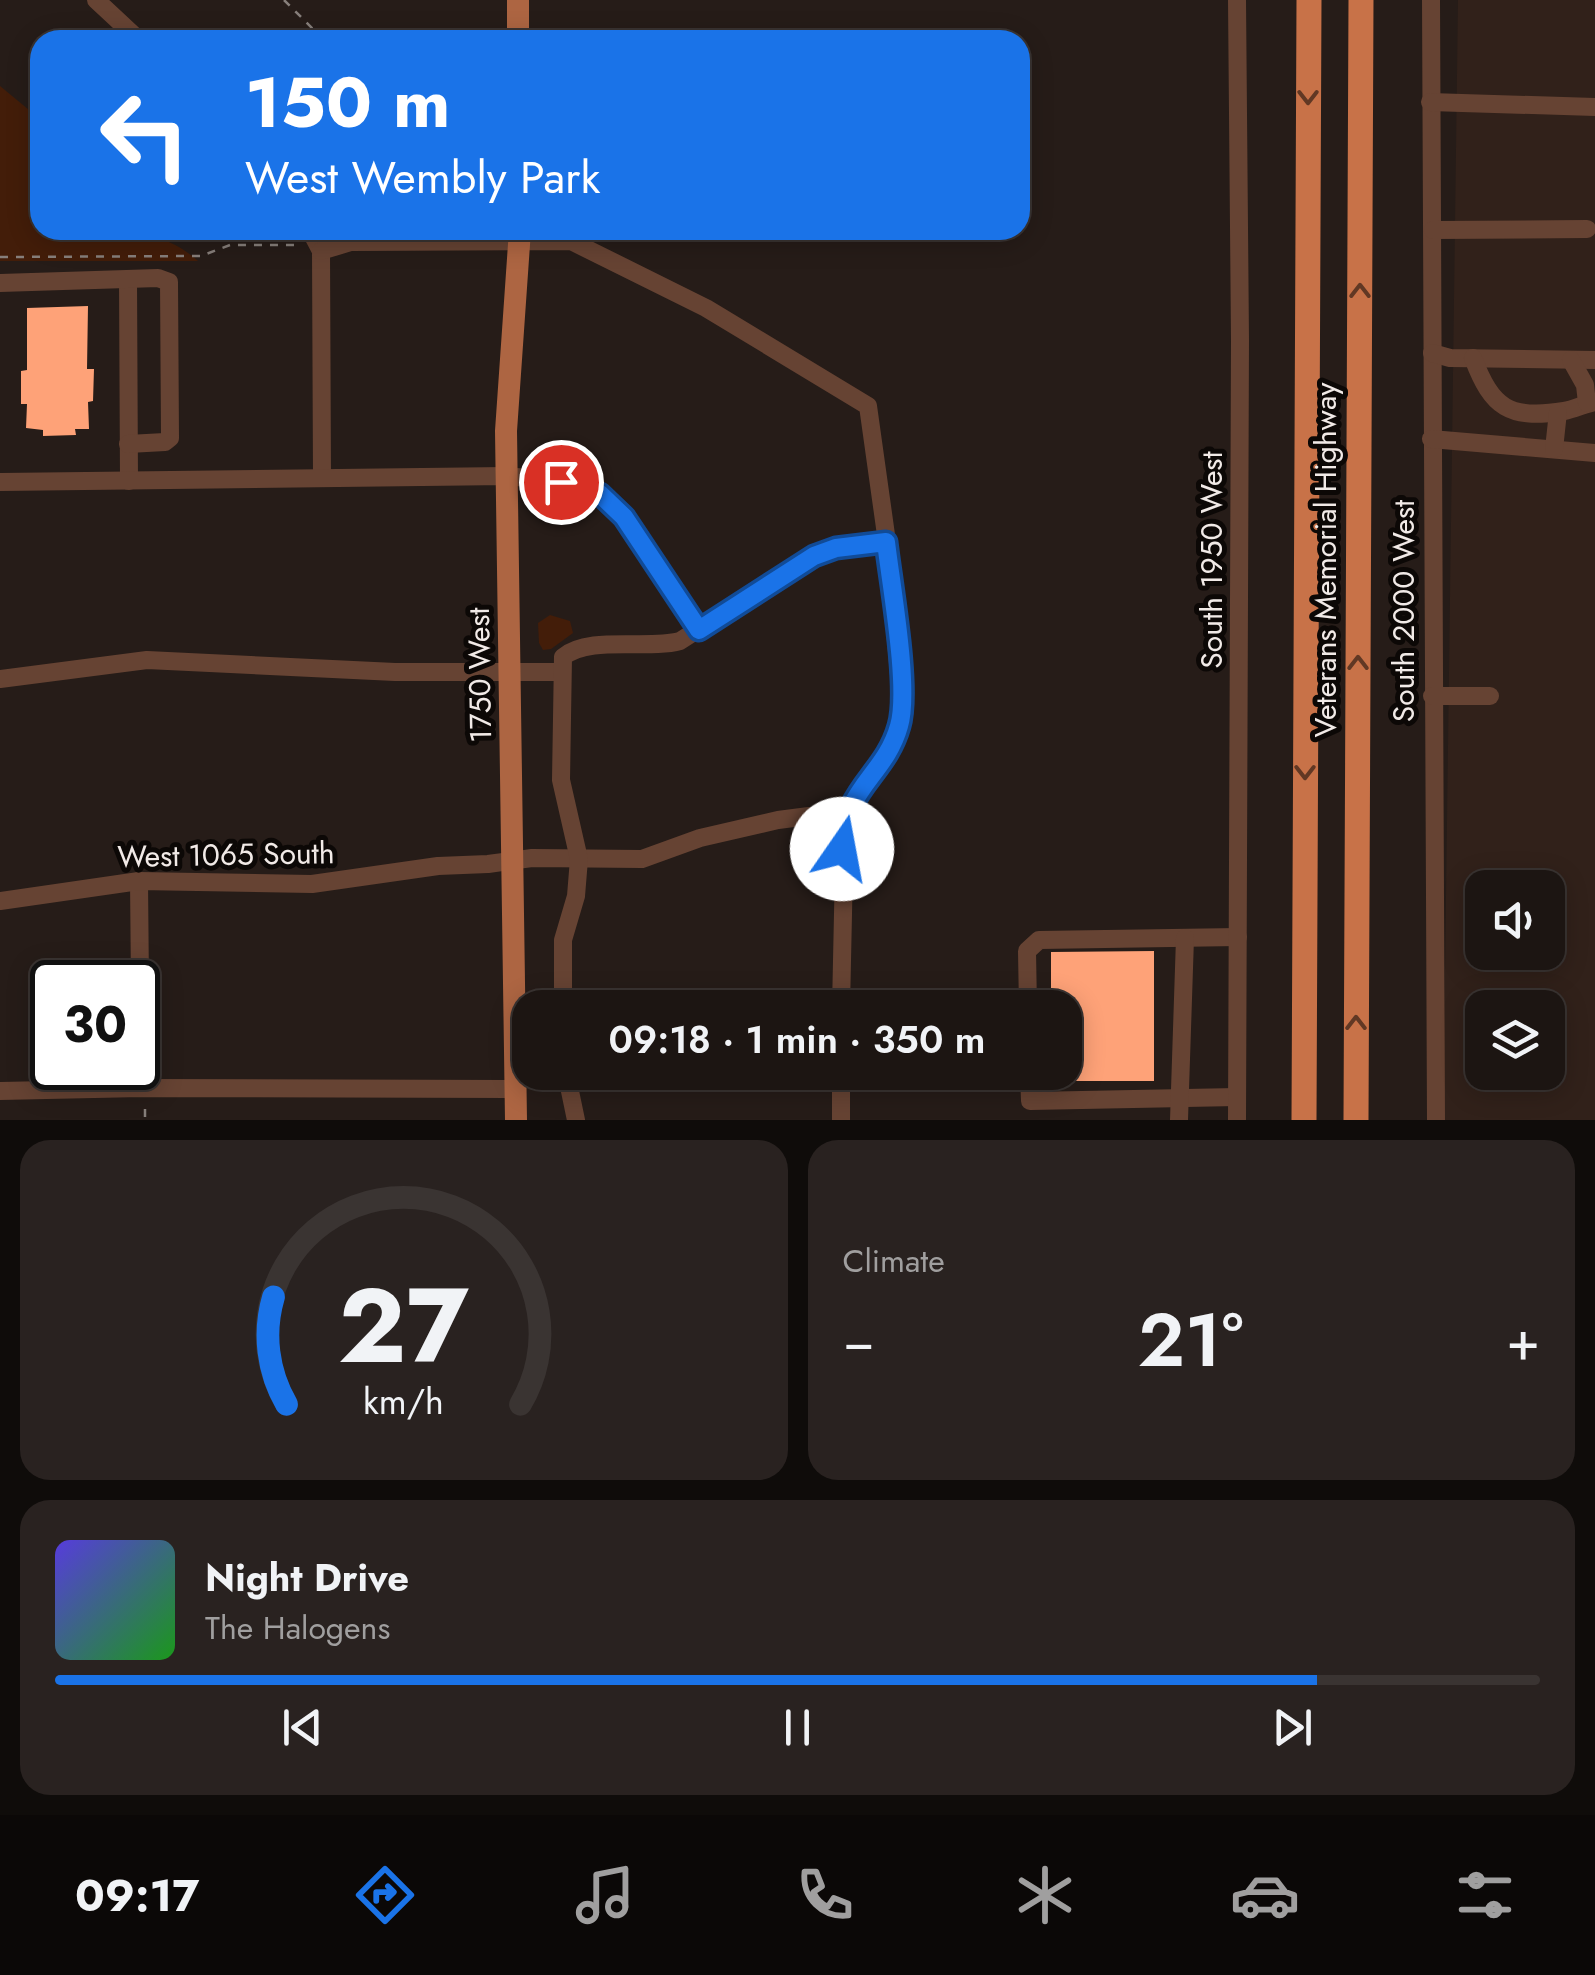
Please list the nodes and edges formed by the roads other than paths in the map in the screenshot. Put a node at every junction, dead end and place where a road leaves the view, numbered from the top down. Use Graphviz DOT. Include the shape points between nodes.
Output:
graph roads {
  1 [pos="96,0"];
  2 [pos="518,0"];
  3 [pos="1237,0"];
  4 [pos="1309,0"];
  5 [pos="1361,0"];
  6 [pos="1431,0"];
  7 [pos="128,30"];
  8 [pos="518,30"];
  9 [pos="1430,102"];
  10 [pos="1595,107"];
  11 [pos="1587,229"];
  12 [pos="1433,230"];
  13 [pos="308,240"];
  14 [pos="399,240"];
  15 [pos="520,240"];
  16 [pos="562,240"];
  17 [pos="321,250"];
  18 [pos="128,278"];
  19 [pos="0,283"];
  20 [pos="1432,354"];
  21 [pos="1473,358"];
  22 [pos="1571,360"];
  23 [pos="1595,360"];
  24 [pos="1591,403"];
  25 [pos="1558,412"];
  26 [pos="1431,439"];
  27 [pos="128,444"];
  28 [pos="1554,449"];
  29 [pos="1595,453"];
  30 [pos="506,476"];
  31 [pos="322,477"];
  32 [pos="129,480"];
  33 [pos="0,482"];
  34 [pos="886,542"];
  35 [pos="699,630"];
  36 [pos="510,672"];
  37 [pos="561,672"];
  38 [pos="0,679"];
  39 [pos="1432,696"];
  40 [pos="1490,696"];
  41 [pos="845,819"];
  42 [pos="580,859"];
  43 [pos="513,861"];
  44 [pos="138,881"];
  45 [pos="0,901"];
  46 [pos="1238,937"];
  47 [pos="1185,938"];
  48 [pos="139,960"];
  49 [pos="515,990"];
  50 [pos="563,990"];
  51 [pos="842,990"];
  52 [pos="1028,990"];
  53 [pos="160,1088"];
  54 [pos="47,1090"];
  55 [pos="512,1090"];
  56 [pos="516,1090"];
  57 [pos="570,1090"];
  58 [pos="841,1090"];
  59 [pos="1030,1090"];
  60 [pos="0,1091"];
  61 [pos="1237,1097"];
  62 [pos="1180,1099"];
  63 [pos="516,1120"];
  64 [pos="576,1120"];
  65 [pos="841,1120"];
  66 [pos="1179,1120"];
  67 [pos="1237,1120"];
  68 [pos="1304,1120"];
  69 [pos="1356,1120"];
  70 [pos="1436,1120"];
  1 -- 7 [label="street"];
  2 -- 8 [label="main road"];
  3 -- 46 [label="street, South 1950 West"];
  4 -- 68 [label="highway, Veterans Memorial Highway, one-way"];
  69 -- 5 [label="highway, Veterans Memorial Highway, one-way"];
  6 -- 9 [label="street, South 2000 West"];
  9 -- 10 [label="street"];
  9 -- 12 [label="street, South 2000 West"];
  11 -- 12 [label="street"];
  12 -- 20 [label="street, South 2000 West"];
  13 -- 17 [label="street"];
  14 -- 17 [label="street"];
  15 -- 30 [label="main road, 1750 West"];
  16 -- 34 [label="street" via="706,308 868,406"];
  17 -- 31 [label="street"];
  18 -- 19 [label="street"];
  18 -- 27 [label="street"];
  18 -- 27 [label="street" via="168,282 171,362 170,438"];
  20 -- 21 [label="street"];
  20 -- 26 [label="street, South 2000 West"];
  21 -- 22 [label="street"];
  21 -- 25 [label="street" via="1501,407"];
  22 -- 23 [label="street"];
  22 -- 24 [label="street"];
  24 -- 25 [label="street"];
  25 -- 28 [label="street"];
  26 -- 28 [label="street"];
  26 -- 39 [label="street, South 2000 West"];
  27 -- 32 [label="street"];
  28 -- 29 [label="street"];
  30 -- 31 [label="street"];
  30 -- 35 [label="street" via="600,494 624,517"];
  30 -- 36 [label="main road, 1750 West"];
  31 -- 32 [label="street"];
  32 -- 33 [label="street"];
  34 -- 35 [label="street" via="814,556"];
  34 -- 41 [label="street" via="901,721"];
  35 -- 37 [label="street" via="666,645 572,650"];
  36 -- 37 [label="street"];
  36 -- 38 [label="street" via="147,660"];
  36 -- 43 [label="main road, 1750 West"];
  37 -- 42 [label="street" via="561,780"];
  39 -- 40 [label="street"];
  39 -- 70 [label="street, South 2000 West"];
  41 -- 42 [label="street, West 1065 South" via="778,820 642,860"];
  41 -- 51 [label="street"];
  42 -- 43 [label="street, West 1065 South"];
  42 -- 50 [label="street" via="563,940"];
  43 -- 44 [label="street, West 1065 South" via="312,884"];
  43 -- 49 [label="main road, 1750 West"];
  44 -- 45 [label="street, West 1065 South"];
  44 -- 48 [label="street"];
  46 -- 47 [label="street"];
  46 -- 61 [label="street, South 1950 West"];
  47 -- 52 [label="street" via="1039,940 1027,950"];
  47 -- 62 [label="street"];
  53 -- 55 [label="street"];
  54 -- 60 [label="street"];
  56 -- 63 [label="main road, 1750 West"];
  57 -- 64 [label="street"];
  58 -- 65 [label="street"];
  59 -- 62 [label="street" via="1030,1101"];
  61 -- 62 [label="street"];
  61 -- 67 [label="street, South 1950 West"];
  62 -- 66 [label="street"];
}
